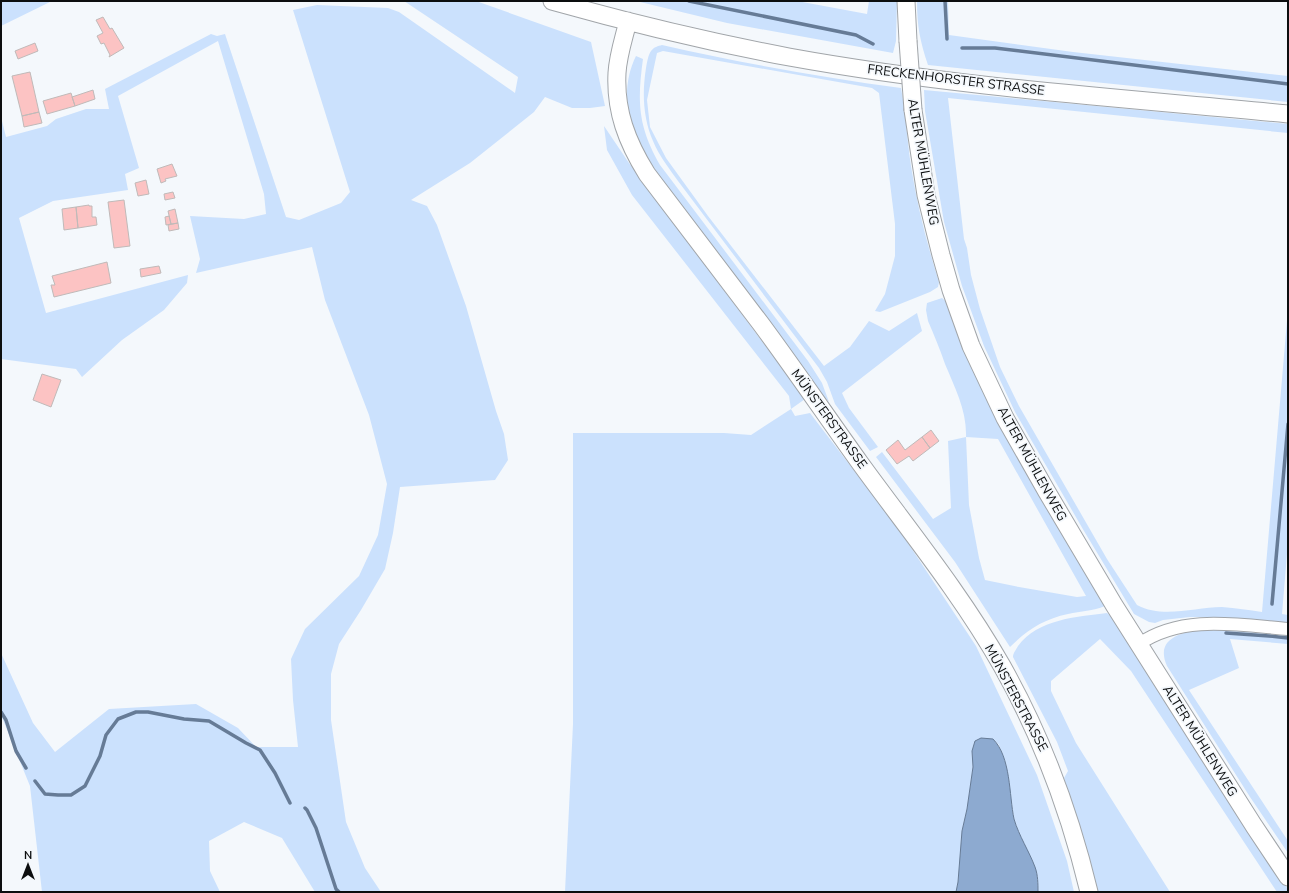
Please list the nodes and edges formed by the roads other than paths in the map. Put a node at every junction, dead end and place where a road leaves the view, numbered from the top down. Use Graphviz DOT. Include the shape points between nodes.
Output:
graph roads {
  1 [pos="552,1"];
  2 [pos="906,1"];
  3 [pos="628,21"];
  4 [pos="1288,114"];
  5 [pos="1288,629"];
  6 [pos="1139,644"];
  7 [pos="1288,877"];
  8 [pos="1089,892"];
  1 -- 3 [label="main road"];
  2 -- 6 [label="main road, ALTER MÜHLENWEG, bridge" via="913,110 926,195 951,290 971,346 1022,449"];
  3 -- 4 [label="main road, FRECKENHORSTER STRASSE" via="788,57 918,77"];
  3 -- 8 [label="main road, MÜNSTERSTRASSE" via="617,71 617,93 626,135 636,155 647,174 765,330 953,589 1002,665 1051,766 1064,802"];
  5 -- 6 [label="street" via="1204,623 1174,628"];
  6 -- 7 [label="main road, ALTER MÜHLENWEG"];
}
